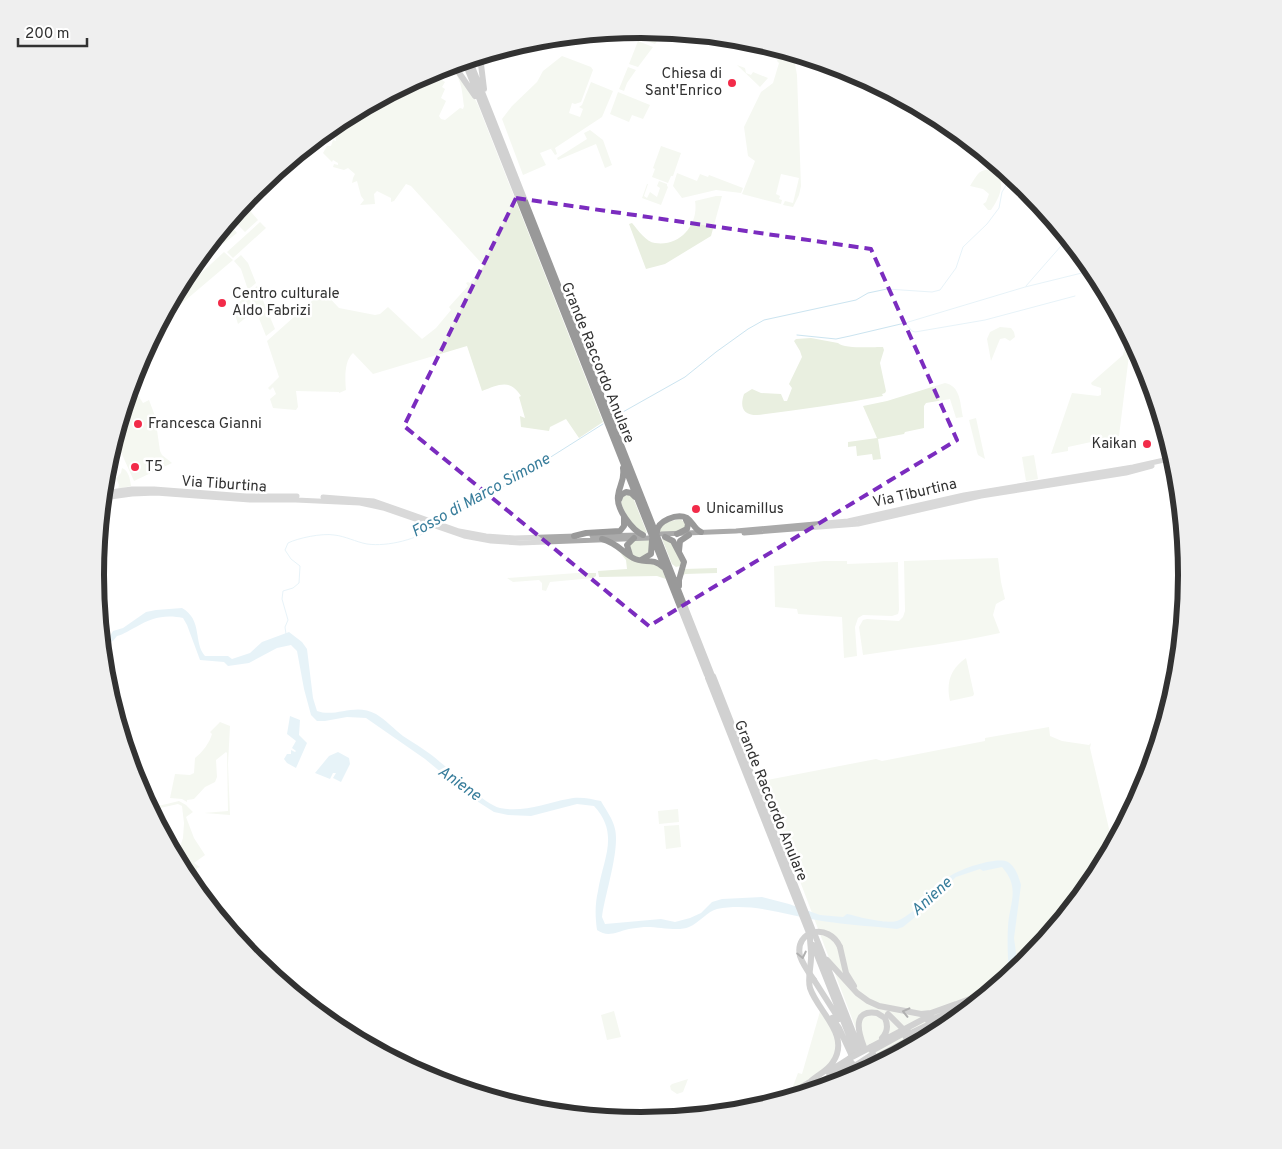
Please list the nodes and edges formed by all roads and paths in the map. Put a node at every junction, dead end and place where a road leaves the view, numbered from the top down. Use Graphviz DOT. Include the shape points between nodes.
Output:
graph roads {
  1 [pos="481,62"];
  2 [pos="471,65"];
  3 [pos="467,66"];
  4 [pos="457,70"];
  5 [pos="485,106"];
  6 [pos="611,424"];
  7 [pos="1166,461"];
  8 [pos="623,462"];
  9 [pos="1119,472"];
  10 [pos="111,492"];
  11 [pos="110,497"];
  12 [pos="343,500"];
  13 [pos="638,501"];
  14 [pos="622,509"];
  15 [pos="648,511"];
  16 [pos="683,517"];
  17 [pos="665,520"];
  18 [pos="434,524"];
  19 [pos="446,528"];
  20 [pos="702,532"];
  21 [pos="676,534"];
  22 [pos="689,535"];
  23 [pos="573,536"];
  24 [pos="648,536"];
  25 [pos="662,537"];
  26 [pos="634,538"];
  27 [pos="602,539"];
  28 [pos="680,552"];
  29 [pos="630,556"];
  30 [pos="666,558"];
  31 [pos="640,560"];
  32 [pos="684,562"];
  33 [pos="666,570"];
  34 [pos="682,598"];
  35 [pos="710,676"];
  36 [pos="811,932"];
  37 [pos="821,952"];
  38 [pos="971,998"];
  39 [pos="820,1004"];
  40 [pos="956,1004"];
  41 [pos="889,1011"];
  42 [pos="954,1011"];
  43 [pos="942,1019"];
  44 [pos="848,1033"];
  45 [pos="913,1038"];
  46 [pos="908,1041"];
  47 [pos="863,1060"];
  48 [pos="841,1073"];
  49 [pos="835,1075"];
  50 [pos="810,1082"];
  51 [pos="803,1086"];
  1 -- 5 [label="highway"];
  2 -- 5 [label="highway, Grande Raccordo Anulare"];
  3 -- 5 [label="highway, Grande Raccordo Anulare"];
  4 -- 5 [label="highway"];
  5 -- 6 [label="highway, Grande Raccordo Anulare"];
  6 -- 8 [label="highway, Grande Raccordo Anulare"];
  6 -- 15 [label="highway, Grande Raccordo Anulare"];
  7 -- 9 [label="main road, Via Tiburtina"];
  8 -- 13 [label="highway, Grande Raccordo Anulare"];
  8 -- 14 [label="highway" via="624,479 618,498"];
  9 -- 20 [label="main road, Via Tiburtina" via="984,492 848,521"];
  9 -- 22 [label="main road, Via Tiburtina" via="1116,477 1086,479 958,501 852,525"];
  10 -- 12 [label="main road, Via Tiburtina" via="154,489"];
  11 -- 12 [label="main road, Via Tiburtina" via="156,493 250,500"];
  12 -- 18 [label="main road, Via Tiburtina" via="373,505"];
  12 -- 18 [label="main road, Via Tiburtina" via="374,501"];
  13 -- 14 [label="highway" via="631,493 624,492 620,497"];
  13 -- 24 [label="highway, Grande Raccordo Anulare"];
  14 -- 23 [label="highway" via="624,524 620,532"];
  14 -- 24 [label="highway" via="633,529"];
  15 -- 17 [label="highway" via="658,520"];
  15 -- 25 [label="highway, Grande Raccordo Anulare"];
  16 -- 17 [label="highway"];
  16 -- 20 [label="highway"];
  16 -- 21 [label="highway" via="688,528"];
  17 -- 25 [label="highway" via="657,527"];
  18 -- 19 [label="main road, Via Tiburtina"];
  19 -- 23 [label="main road, Via Tiburtina" via="515,538"];
  19 -- 27 [label="main road, Via Tiburtina" via="472,538 507,543"];
  20 -- 21 [label="main road, Via Tiburtina"];
  21 -- 25 [label="main road, Via Tiburtina"];
  22 -- 25 [label="main road, Via Tiburtina"];
  22 -- 28 [label="highway" via="680,541"];
  23 -- 24 [label="main road"];
  24 -- 26 [label="main road, Via Tiburtina"];
  24 -- 31 [label="highway" via="652,552"];
  24 -- 33 [label="highway, Grande Raccordo Anulare"];
  25 -- 28 [label="highway" via="672,540"];
  25 -- 30 [label="highway, Grande Raccordo Anulare"];
  26 -- 27 [label="main road, Via Tiburtina"];
  26 -- 29 [label="highway" via="627,546"];
  27 -- 29 [label="highway"];
  28 -- 32 [label="highway"];
  29 -- 31 [label="highway"];
  30 -- 32 [label="highway" via="676,568"];
  30 -- 34 [label="highway, Grande Raccordo Anulare"];
  31 -- 33 [label="highway" via="655,561"];
  32 -- 34 [label="highway" via="678,581"];
  33 -- 35 [label="highway, Grande Raccordo Anulare"];
  34 -- 35 [label="highway, Grande Raccordo Anulare"];
  35 -- 36 [label="highway, Grande Raccordo Anulare"];
  36 -- 37 [label="highway, Grande Raccordo Anulare"];
  36 -- 39 [label="highway" via="809,983"];
  36 -- 44 [label="highway, Grande Raccordo Anulare"];
  37 -- 41 [label="highway" via="850,991"];
  37 -- 47 [label="highway, Grande Raccordo Anulare"];
  38 -- 40 [label="highway"];
  39 -- 47 [label="highway"];
  39 -- 50 [label="highway" via="836,1034 837,1050 831,1066"];
  40 -- 41 [label="highway, one-way" via="924,1014"];
  40 -- 47 [label="highway" via="915,1022"];
  41 -- 44 [label="highway, one-way, bridge" via="855,988 846,973 840,947 834,937 823,932 809,934 800,947 800,956"];
  41 -- 46 [label="highway, bridge"];
  42 -- 47 [label="highway" via="926,1022"];
  43 -- 47 [label="highway"];
  44 -- 47 [label="highway, Grande Raccordo Anulare"];
  45 -- 47 [label="highway"];
  47 -- 47 [label="highway" via="858,1024 863,1016 877,1013 883,1016 887,1025 884,1036"];
  47 -- 48 [label="highway"];
  47 -- 49 [label="highway"];
  47 -- 50 [label="highway"];
  50 -- 51 [label="highway"];
}
